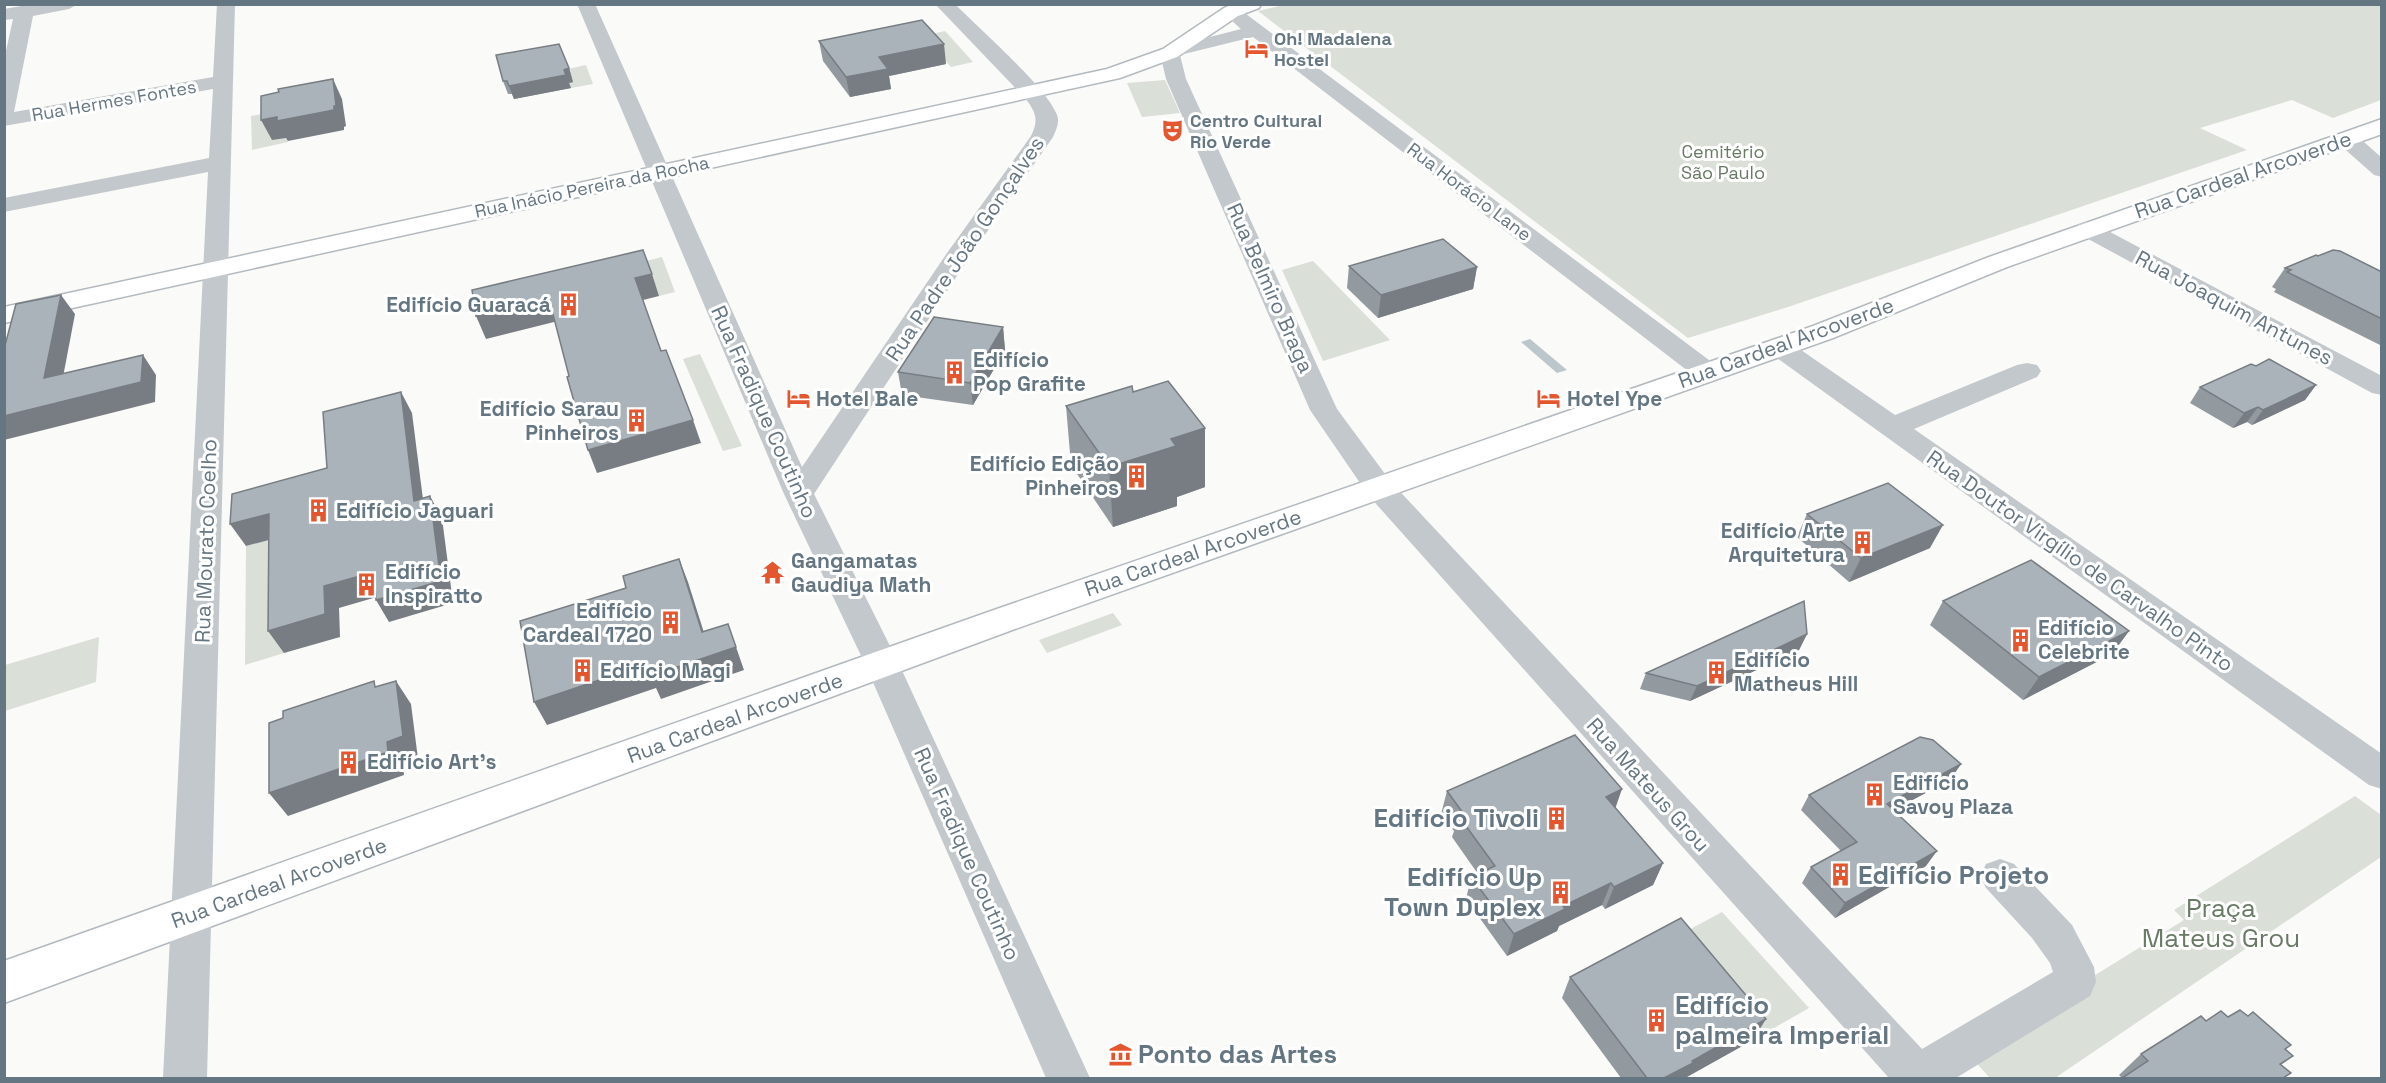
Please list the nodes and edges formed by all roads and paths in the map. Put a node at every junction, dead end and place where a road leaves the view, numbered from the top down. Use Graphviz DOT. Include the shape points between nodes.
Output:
graph roads {
  1 [pos="69,4"];
  2 [pos="226,4"];
  3 [pos="586,4"];
  4 [pos="944,4"];
  5 [pos="1242,8"];
  6 [pos="14,13"];
  7 [pos="1256,31"];
  8 [pos="1173,52"];
  9 [pos="1133,68"];
  10 [pos="1176,79"];
  11 [pos="223,81"];
  12 [pos="1032,91"];
  13 [pos="4,111"];
  14 [pos="4,120"];
  15 [pos="2382,126"];
  16 [pos="2347,139"];
  17 [pos="220,163"];
  18 [pos="2382,170"];
  19 [pos="660,172"];
  20 [pos="4,205"];
  21 [pos="2087,229"];
  22 [pos="216,269"];
  23 [pos="4,315"];
  24 [pos="1779,347"];
  25 [pos="2027,371"];
  26 [pos="1707,372"];
  27 [pos="2382,387"];
  28 [pos="1892,427"];
  29 [pos="1380,489"];
  30 [pos="799,494"];
  31 [pos="882,664"];
  32 [pos="2382,774"];
  33 [pos="2000,876"];
  34 [pos="192,915"];
  35 [pos="4,982"];
  36 [pos="185,1078"];
  37 [pos="1068,1078"];
  38 [pos="1918,1078"];
  1 -- 6 [label="street"];
  2 -- 11 [label="street, Rua Mourato Coelho"];
  3 -- 19 [label="street, Rua Fradique Coutinho"];
  4 -- 12 [label="street, Rua Padre João Gonçalves"];
  5 -- 7 [label="street, Rua Horácio Lane"];
  5 -- 8 [label="main road, Rua Inácio Pereira da Rocha"];
  6 -- 13 [label="street"];
  7 -- 8 [label="street, Rua Inácio Pereira da Rocha"];
  7 -- 26 [label="street, Rua Horácio Lane"];
  8 -- 9 [label="main road, Rua Inácio Pereira da Rocha"];
  8 -- 10 [label="street, Rua Belmiro Braga"];
  9 -- 10 [label="street"];
  9 -- 12 [label="main road, Rua Inácio Pereira da Rocha"];
  10 -- 29 [label="street, Rua Belmiro Braga" via="1324,410"];
  11 -- 14 [label="street, Rua Hermes Fontes"];
  11 -- 17 [label="street, Rua Mourato Coelho"];
  12 -- 19 [label="main road, Rua Inácio Pereira da Rocha"];
  12 -- 30 [label="street, Rua Padre João Gonçalves" via="1047,114 1048,124 1042,137 956,258"];
  15 -- 16 [label="main road, Rua Cardeal Arcoverde"];
  16 -- 18 [label="street"];
  16 -- 21 [label="main road, Rua Cardeal Arcoverde"];
  17 -- 20 [label="street"];
  17 -- 22 [label="street, Rua Mourato Coelho"];
  19 -- 22 [label="main road, Rua Inácio Pereira da Rocha"];
  19 -- 30 [label="street, Rua Fradique Coutinho"];
  21 -- 24 [label="main road, Rua Cardeal Arcoverde"];
  21 -- 27 [label="street, Rua Joaquim Antunes"];
  22 -- 23 [label="main road, Rua Inácio Pereira da Rocha"];
  22 -- 34 [label="street, Rua Mourato Coelho"];
  24 -- 26 [label="main road, Rua Cardeal Arcoverde"];
  24 -- 28 [label="street, Rua Doutor Virgílio de Carvalho Pinto"];
  25 -- 28 [label="street"];
  26 -- 29 [label="main road, Rua Cardeal Arcoverde"];
  28 -- 32 [label="street, Rua Doutor Virgílio de Carvalho Pinto"];
  29 -- 31 [label="main road, Rua Cardeal Arcoverde"];
  29 -- 38 [label="street, Rua Mateus Grou"];
  30 -- 31 [label="street, Rua Fradique Coutinho"];
  31 -- 34 [label="main road, Rua Cardeal Arcoverde"];
  31 -- 37 [label="street, Rua Fradique Coutinho"];
  33 -- 38 [label="street" via="2071,957 2074,982"];
  34 -- 35 [label="main road, Rua Cardeal Arcoverde"];
  34 -- 36 [label="street, Rua Mourato Coelho"];
}
